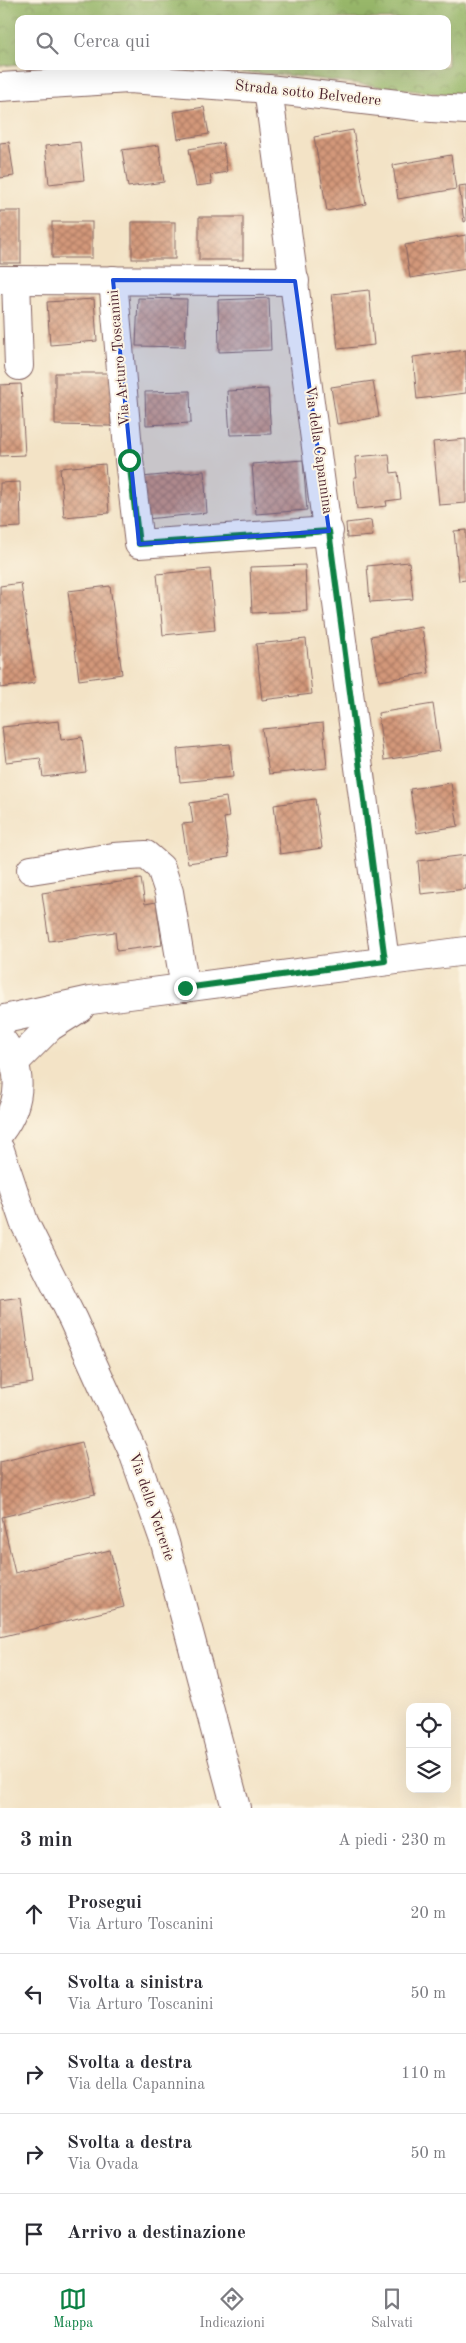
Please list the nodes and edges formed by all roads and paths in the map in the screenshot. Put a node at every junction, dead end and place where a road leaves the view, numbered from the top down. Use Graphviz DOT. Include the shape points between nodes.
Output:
graph roads {
  1 [pos="0,87"];
  2 [pos="268,89"];
  3 [pos="466,110"];
  4 [pos="8,280"];
  5 [pos="113,280"];
  6 [pos="295,281"];
  7 [pos="18,366"];
  8 [pos="329,531"];
  9 [pos="31,870"];
  10 [pos="466,951"];
  11 [pos="385,961"];
  12 [pos="185,988"];
  13 [pos="91,1000"];
  14 [pos="0,1020"];
  15 [pos="0,1038"];
  16 [pos="15,1062"];
  17 [pos="0,1132"];
  18 [pos="0,1150"];
  19 [pos="0,1198"];
  20 [pos="24,1222"];
  21 [pos="236,1808"];
  1 -- 2 [label="street, Strada sotto Belvedere" via="129,79"];
  2 -- 3 [label="street, Strada sotto Belvedere"];
  2 -- 6 [label="street, Via della Capannina"];
  4 -- 5 [label="street, Via Arturo Toscanini"];
  4 -- 7 [label="street"];
  5 -- 6 [label="street, Via Arturo Toscanini"];
  5 -- 8 [label="street, Via Arturo Toscanini" via="139,544"];
  6 -- 8 [label="street, Via della Capannina"];
  8 -- 11 [label="street, Via della Capannina"];
  9 -- 12 [label="street" via="146,855 161,868 169,892"];
  10 -- 11 [label="street"];
  11 -- 12 [label="street"];
  12 -- 13 [label="street"];
  13 -- 14 [label="street"];
  13 -- 16 [label="street" via="50,1027"];
  15 -- 16 [label="street"];
  16 -- 17 [label="street" via="16,1105"];
  18 -- 20 [label="street, Via delle Vetrerie"];
  19 -- 20 [label="street, Via delle Vetrerie"];
  20 -- 21 [label="street, Via delle Vetrerie" via="132,1452 165,1543"];
}
